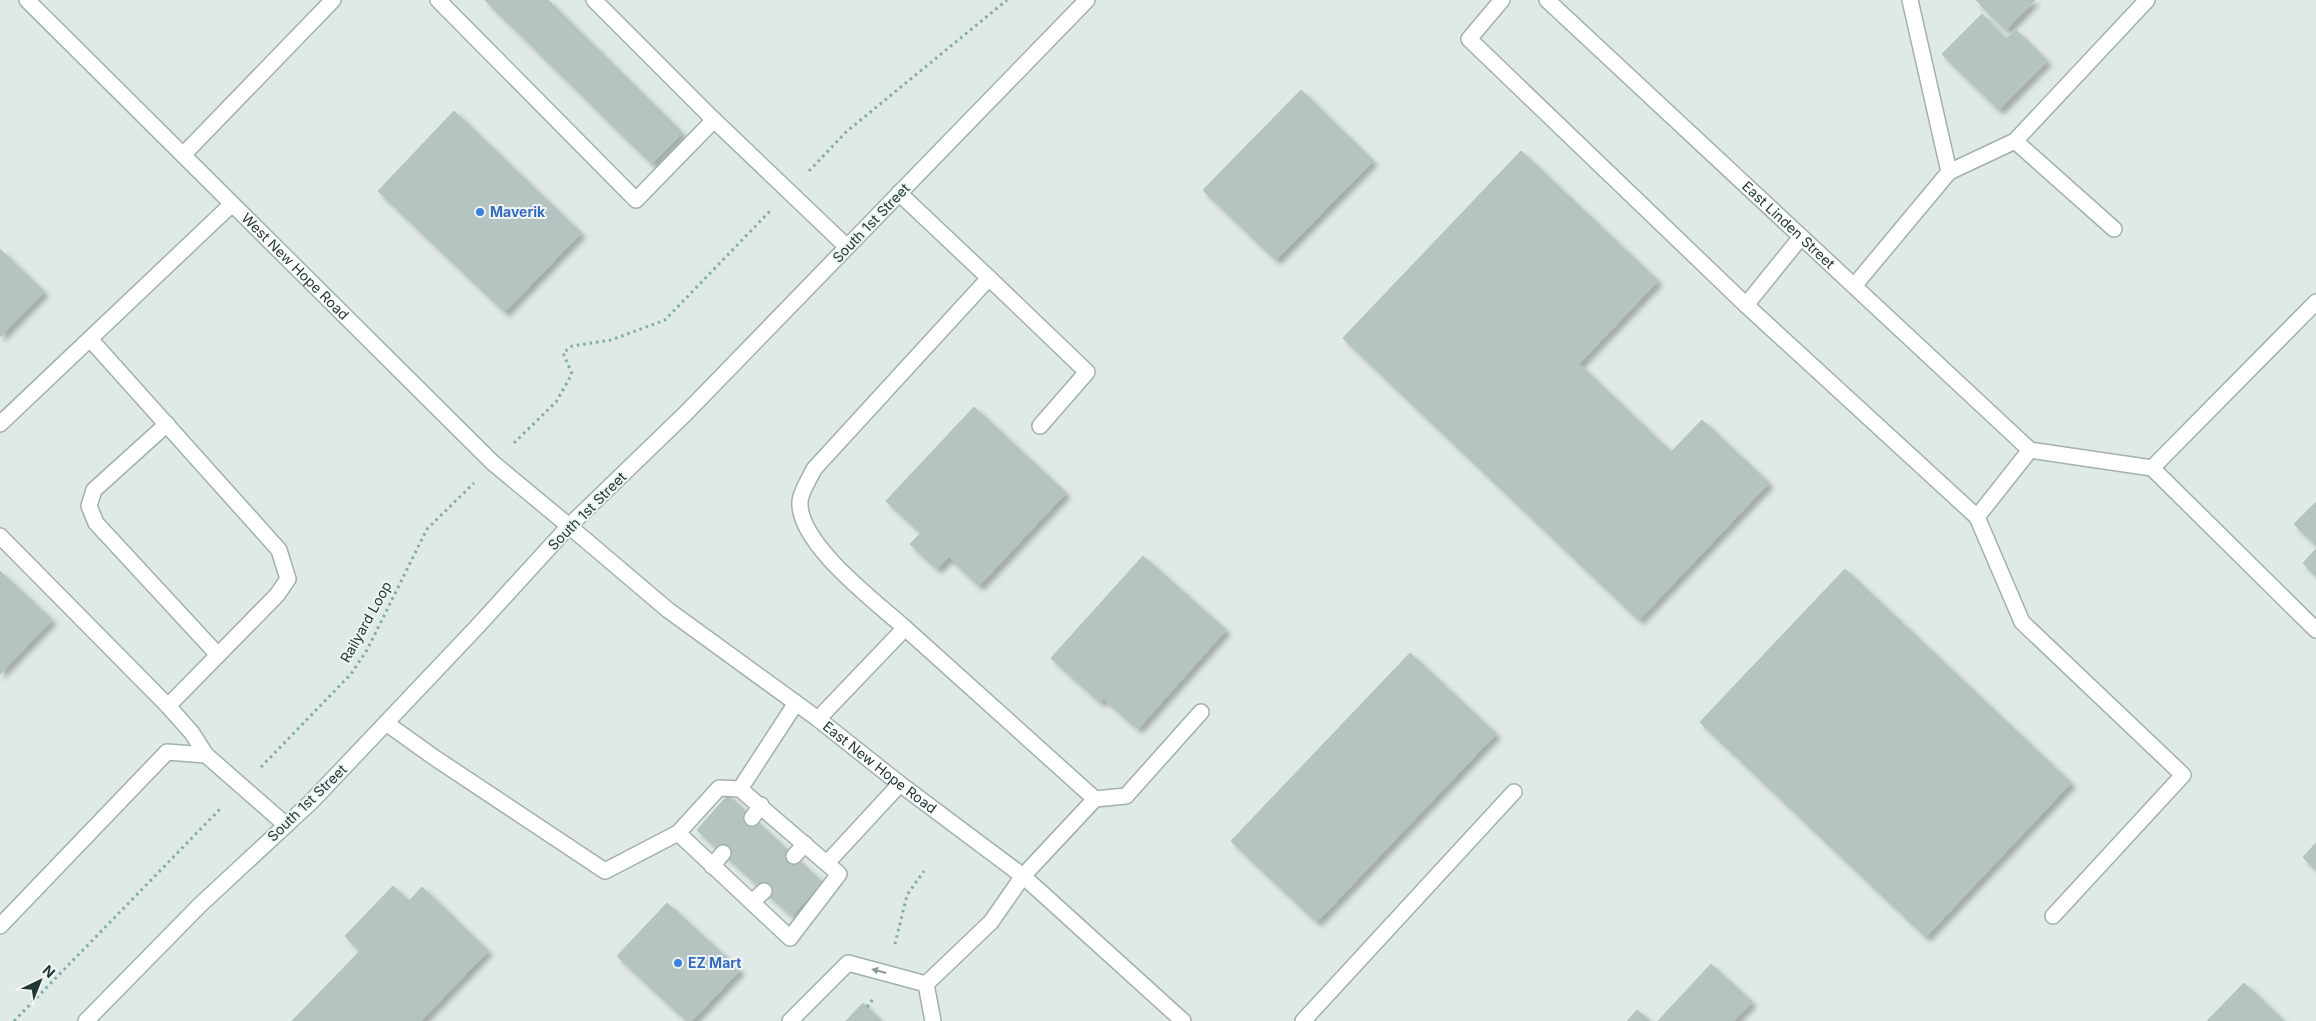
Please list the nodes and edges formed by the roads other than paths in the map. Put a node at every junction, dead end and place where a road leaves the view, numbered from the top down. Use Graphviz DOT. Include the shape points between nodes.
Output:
graph roads {
  1 [pos="27,0"];
  2 [pos="333,0"];
  3 [pos="438,0"];
  4 [pos="594,0"];
  5 [pos="1087,0"];
  6 [pos="1502,0"];
  7 [pos="1547,0"];
  8 [pos="1910,0"];
  9 [pos="2147,0"];
  10 [pos="714,120"];
  11 [pos="2015,141"];
  12 [pos="183,155"];
  13 [pos="1950,172"];
  14 [pos="899,193"];
  15 [pos="232,204"];
  16 [pos="2114,229"];
  17 [pos="1801,237"];
  18 [pos="847,247"];
  19 [pos="989,278"];
  20 [pos="1854,286"];
  21 [pos="2316,302"];
  22 [pos="1746,304"];
  23 [pos="90,339"];
  24 [pos="0,424"];
  25 [pos="167,424"];
  26 [pos="1040,426"];
  27 [pos="2030,450"];
  28 [pos="2152,468"];
  29 [pos="1977,517"];
  30 [pos="569,526"];
  31 [pos="0,536"];
  32 [pos="905,628"];
  33 [pos="2316,630"];
  34 [pos="218,655"];
  35 [pos="796,703"];
  36 [pos="168,706"];
  37 [pos="1201,712"];
  38 [pos="818,719"];
  39 [pos="386,723"];
  40 [pos="206,755"];
  41 [pos="900,784"];
  42 [pos="740,789"];
  43 [pos="1514,792"];
  44 [pos="1094,799"];
  45 [pos="286,825"];
  46 [pos="678,834"];
  47 [pos="805,844"];
  48 [pos="723,853"];
  49 [pos="794,856"];
  50 [pos="827,863"];
  51 [pos="712,866"];
  52 [pos="1023,876"];
  53 [pos="764,891"];
  54 [pos="752,902"];
  55 [pos="2053,916"];
  56 [pos="0,926"];
  57 [pos="926,984"];
  58 [pos="86,1021"];
  59 [pos="790,1021"];
  60 [pos="933,1021"];
  61 [pos="1182,1021"];
  62 [pos="1303,1021"];
  1 -- 12 [label="street, West New Hope Road"];
  2 -- 12 [label="street"];
  3 -- 10 [label="street" via="636,200"];
  4 -- 10 [label="street"];
  5 -- 14 [label="street, South 1st Street"];
  6 -- 22 [label="street" via="1469,39"];
  7 -- 17 [label="street, East Linden Street"];
  8 -- 13 [label="street"];
  9 -- 11 [label="street"];
  10 -- 18 [label="street"];
  11 -- 13 [label="street"];
  11 -- 16 [label="street"];
  12 -- 15 [label="street, West New Hope Road"];
  13 -- 20 [label="street"];
  14 -- 18 [label="street, South 1st Street"];
  14 -- 19 [label="street"];
  15 -- 23 [label="street"];
  15 -- 30 [label="street, West New Hope Road" via="493,463"];
  17 -- 20 [label="street, East Linden Street"];
  17 -- 22 [label="street"];
  18 -- 30 [label="street, South 1st Street" via="680,420"];
  19 -- 26 [label="street" via="1087,372"];
  19 -- 32 [label="street" via="814,469 800,500 805,528 829,560"];
  20 -- 27 [label="street, East Linden Street"];
  21 -- 28 [label="street"];
  22 -- 29 [label="street"];
  23 -- 24 [label="street"];
  23 -- 25 [label="street"];
  25 -- 34 [label="street" via="280,550 288,579 277,596"];
  25 -- 34 [label="street" via="94,490 89,506 96,523"];
  27 -- 28 [label="street"];
  27 -- 29 [label="street"];
  28 -- 33 [label="street"];
  29 -- 55 [label="street" via="2022,622 2183,775"];
  30 -- 35 [label="street, East New Hope Road" via="668,610"];
  30 -- 39 [label="street, South 1st Street"];
  31 -- 36 [label="street"];
  32 -- 38 [label="street"];
  32 -- 44 [label="street"];
  34 -- 36 [label="street"];
  35 -- 38 [label="street, East New Hope Road"];
  35 -- 42 [label="street"];
  36 -- 40 [label="street"];
  37 -- 44 [label="street" via="1126,796"];
  38 -- 41 [label="street, East New Hope Road"];
  39 -- 45 [label="street, South 1st Street"];
  39 -- 46 [label="street" via="605,871"];
  40 -- 45 [label="street"];
  40 -- 56 [label="street" via="167,752"];
  41 -- 50 [label="street"];
  41 -- 52 [label="street, East New Hope Road"];
  42 -- 46 [label="street" via="719,788"];
  42 -- 47 [label="street" via="756,812"];
  43 -- 62 [label="street"];
  44 -- 52 [label="street"];
  45 -- 58 [label="street, South 1st Street" via="200,904"];
  46 -- 51 [label="street"];
  47 -- 49 [label="street"];
  47 -- 50 [label="street"];
  48 -- 51 [label="street"];
  50 -- 54 [label="street" via="839,874 790,938"];
  51 -- 54 [label="street"];
  52 -- 57 [label="street" via="992,922"];
  52 -- 61 [label="street, East New Hope Road"];
  53 -- 54 [label="street"];
  57 -- 59 [label="street, one-way" via="848,963"];
  57 -- 60 [label="street"];
}
